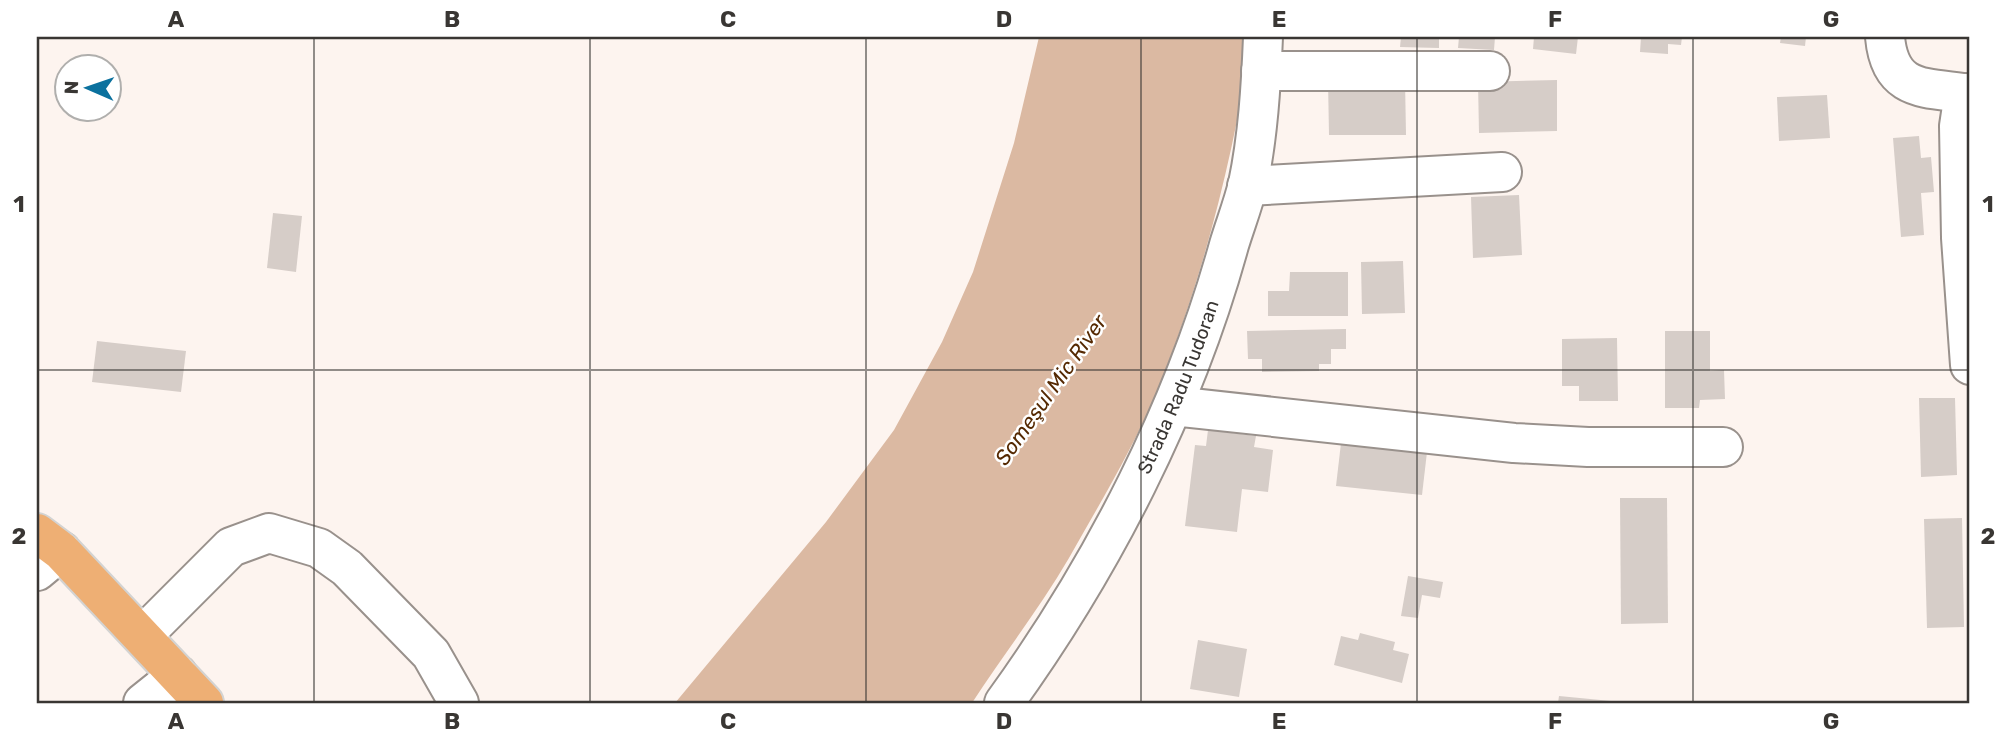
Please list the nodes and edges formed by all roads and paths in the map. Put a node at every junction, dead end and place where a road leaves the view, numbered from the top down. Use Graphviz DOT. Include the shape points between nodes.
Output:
graph roads {
  1 [pos="1885,37"];
  2 [pos="1262,54"];
  3 [pos="1490,71"];
  4 [pos="1967,93"];
  5 [pos="1502,172"];
  6 [pos="1247,186"];
  7 [pos="1970,365"];
  8 [pos="1173,407"];
  9 [pos="1723,447"];
  10 [pos="45,552"];
  11 [pos="142,636"];
  12 [pos="178,675"];
  13 [pos="143,703"];
  14 [pos="204,703"];
  15 [pos="458,703"];
  16 [pos="1004,703"];
  1 -- 4 [label="street" via="1889,61 1899,78"];
  2 -- 3 [label="street"];
  2 -- 6 [label="street, Strada Radu Tudoran"];
  4 -- 7 [label="street" via="1959,126"];
  5 -- 6 [label="street"];
  6 -- 8 [label="street, Strada Radu Tudoran" via="1210,316"];
  8 -- 9 [label="street" via="1502,442"];
  8 -- 16 [label="street, Strada Radu Tudoran" via="1100,550"];
  10 -- 11 [label="main road"];
  11 -- 12 [label="main road"];
  11 -- 15 [label="street" via="231,547 269,533 318,548 347,568 431,654"];
  12 -- 13 [label="street"];
  12 -- 14 [label="main road"];
}
